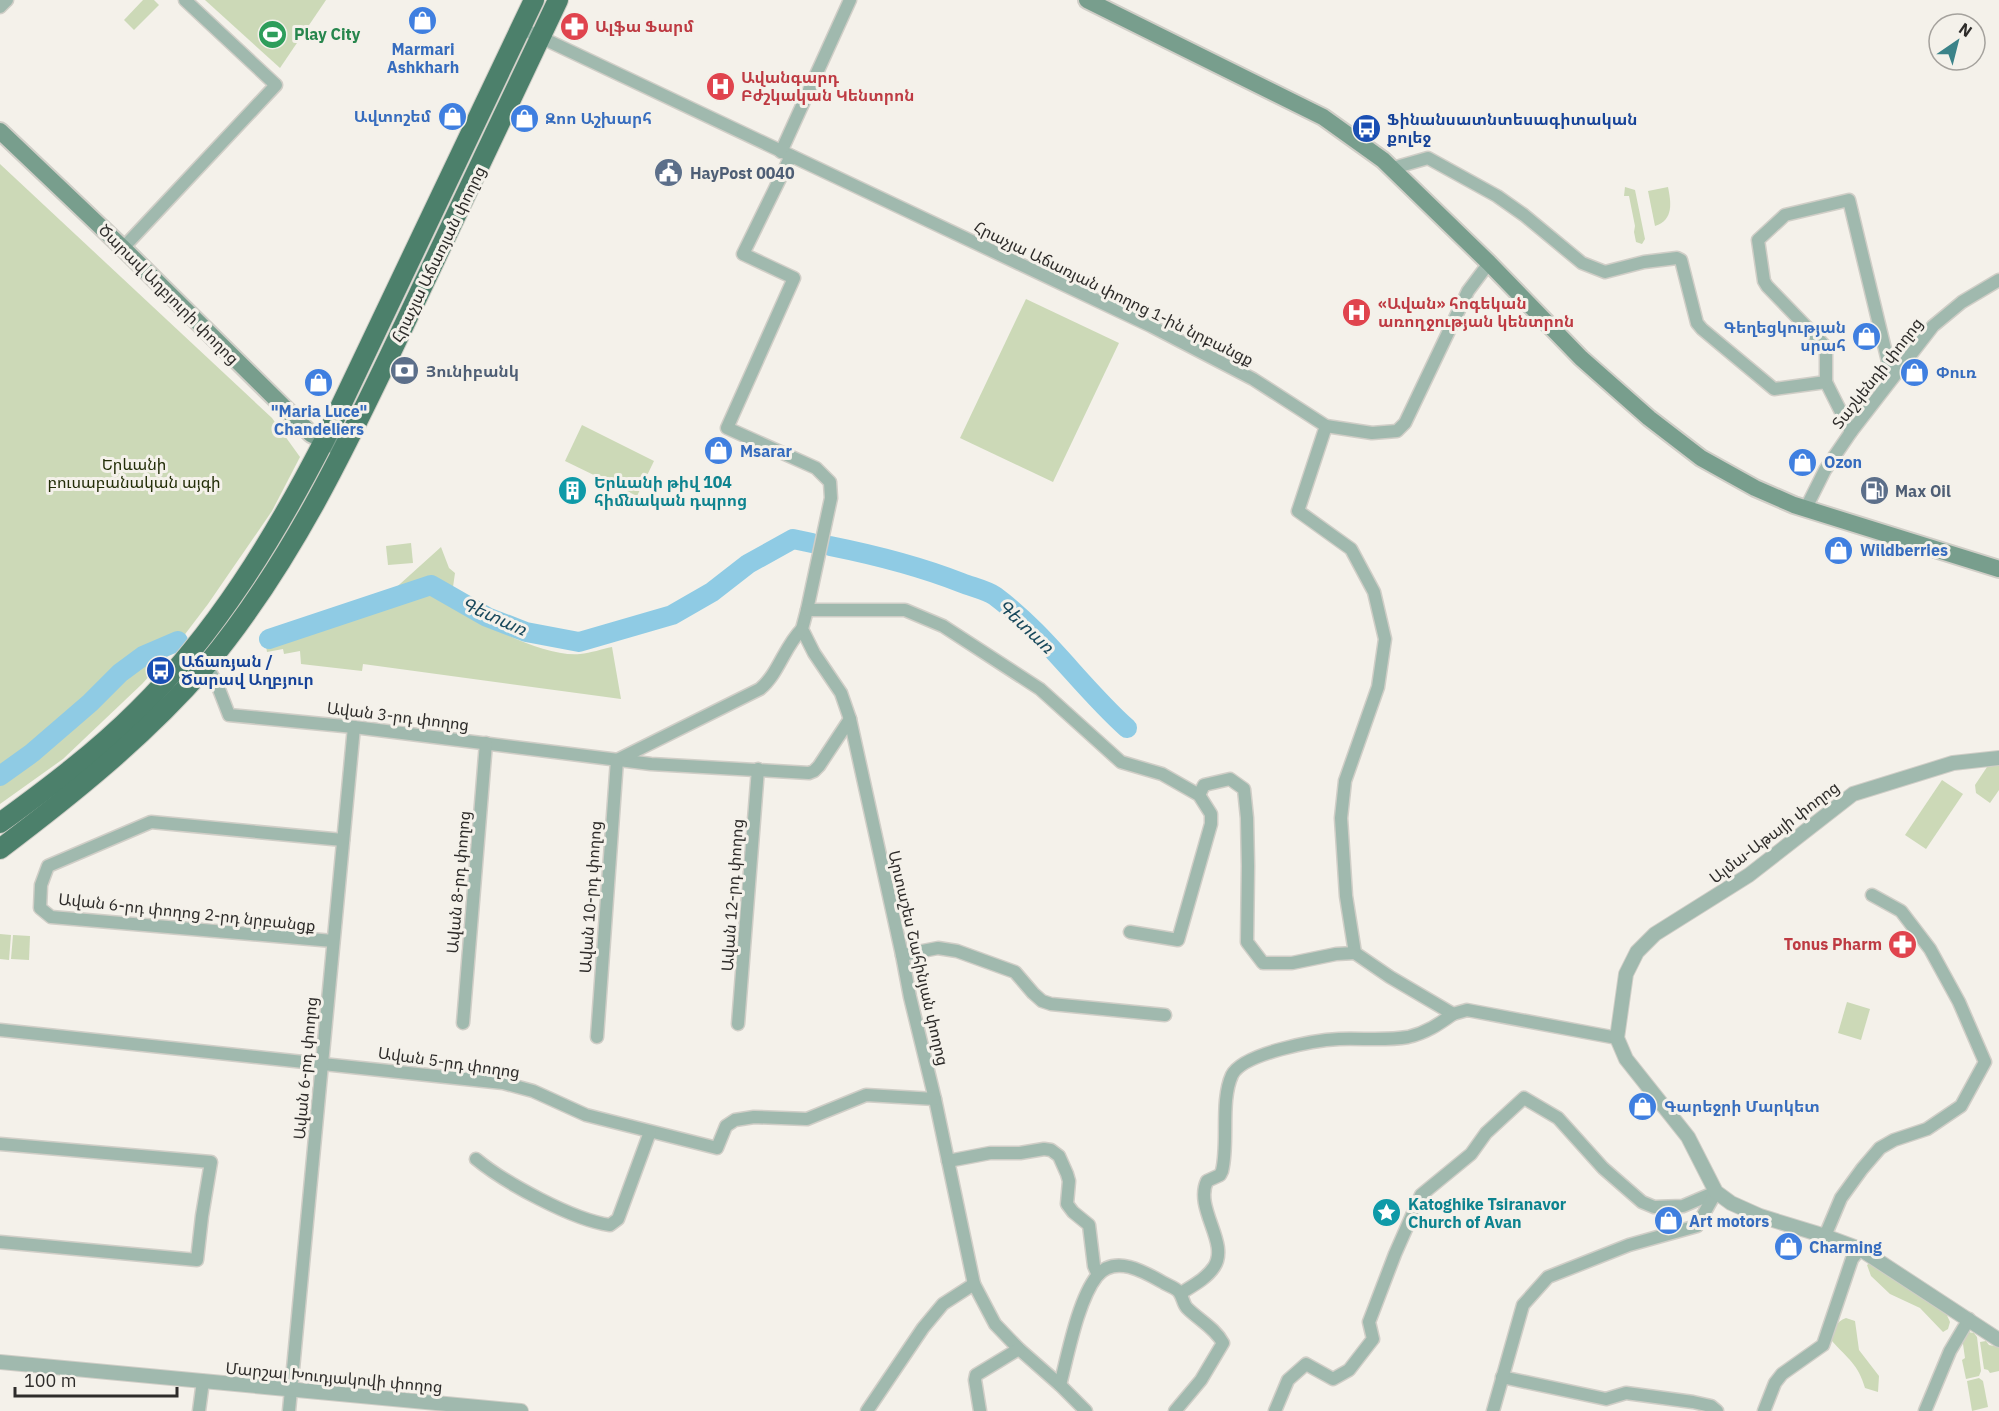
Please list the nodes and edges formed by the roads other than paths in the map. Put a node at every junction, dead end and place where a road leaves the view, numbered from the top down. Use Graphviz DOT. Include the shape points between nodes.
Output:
graph roads {
  1 [pos="7,0"];
  2 [pos="185,0"];
  3 [pos="534,0"];
  4 [pos="558,0"];
  5 [pos="850,0"];
  6 [pos="1088,0"];
  7 [pos="0,7"];
  8 [pos="520,28"];
  9 [pos="541,38"];
  10 [pos="0,130"];
  11 [pos="786,154"];
  12 [pos="1393,168"];
  13 [pos="123,248"];
  14 [pos="1489,263"];
  15 [pos="1999,280"];
  16 [pos="1892,378"];
  17 [pos="1826,382"];
  18 [pos="1326,426"];
  19 [pos="1851,432"];
  20 [pos="324,441"];
  21 [pos="344,450"];
  22 [pos="1806,508"];
  23 [pos="1999,569"];
  24 [pos="807,610"];
  25 [pos="802,629"];
  26 [pos="206,665"];
  27 [pos="850,719"];
  28 [pos="354,727"];
  29 [pos="486,744"];
  30 [pos="1999,758"];
  31 [pos="617,760"];
  32 [pos="758,769"];
  33 [pos="1199,795"];
  34 [pos="0,823"];
  35 [pos="343,840"];
  36 [pos="0,849"];
  37 [pos="1872,895"];
  38 [pos="1130,933"];
  39 [pos="333,941"];
  40 [pos="1355,953"];
  41 [pos="902,955"];
  42 [pos="1453,1014"];
  43 [pos="1165,1015"];
  44 [pos="463,1023"];
  45 [pos="738,1024"];
  46 [pos="0,1030"];
  47 [pos="597,1037"];
  48 [pos="1617,1038"];
  49 [pos="322,1063"];
  50 [pos="935,1099"];
  51 [pos="650,1132"];
  52 [pos="0,1144"];
  53 [pos="476,1159"];
  54 [pos="948,1161"];
  55 [pos="1716,1192"];
  56 [pos="1825,1236"];
  57 [pos="0,1242"];
  58 [pos="1860,1249"];
  59 [pos="1098,1275"];
  60 [pos="974,1284"];
  61 [pos="1181,1293"];
  62 [pos="1969,1319"];
  63 [pos="1999,1340"];
  64 [pos="1019,1349"];
  65 [pos="0,1362"];
  66 [pos="1502,1377"];
  67 [pos="203,1381"];
  68 [pos="1060,1384"];
  69 [pos="291,1389"];
  70 [pos="1073,1398"];
  71 [pos="199,1411"];
  72 [pos="289,1411"];
  73 [pos="521,1411"];
  74 [pos="867,1411"];
  75 [pos="980,1411"];
  76 [pos="1069,1411"];
  77 [pos="1086,1411"];
  78 [pos="1176,1411"];
  79 [pos="1275,1411"];
  80 [pos="1493,1411"];
  81 [pos="1718,1411"];
  82 [pos="1764,1411"];
  83 [pos="1925,1411"];
  1 -- 7 [label="street"];
  2 -- 13 [label="street" via="276,85"];
  3 -- 8 [label="highway, Հրաչյա Աճառյան փողոց"];
  4 -- 9 [label="highway, Հրաչյա Աճառյան փողոց"];
  5 -- 11 [label="street"];
  6 -- 12 [label="main road" via="1323,117"];
  8 -- 9 [label="street, Հրաչյա Աճառյան փողոց 1-ին նրբանցք"];
  8 -- 20 [label="highway, Հրաչյա Աճառյան փողոց"];
  9 -- 11 [label="street, Հրաչյա Աճառյան փողոց 1-ին նրբանցք"];
  9 -- 21 [label="highway, Հրաչյա Աճառյան փողոց"];
  10 -- 13 [label="main road, Ծարավ Աղբյուրի փողոց"];
  11 -- 18 [label="street, Հրաչյա Աճառյան փողոց 1-ին նրբանցք" via="1151,326 1253,380"];
  11 -- 24 [label="street" via="743,254 794,278 727,428 816,468 830,482 831,498"];
  12 -- 14 [label="main road"];
  12 -- 17 [label="street" via="1428,158 1497,196 1582,263 1600,271 1677,258 1681,260 1697,323 1710,336 1774,389"];
  13 -- 20 [label="main road, Ծարավ Աղբյուրի փողոց" via="311,434"];
  14 -- 18 [label="street" via="1468,291 1405,423 1397,431 1372,433"];
  14 -- 22 [label="main road" via="1581,358 1649,418 1701,458 1755,488"];
  15 -- 16 [label="street, Տաշկենդի փողոց" via="1962,302 1933,326"];
  16 -- 17 [label="street" via="1849,200 1785,215 1758,240 1767,286 1824,345"];
  16 -- 19 [label="street, Տաշկենդի փողոց"];
  17 -- 19 [label="street"];
  18 -- 40 [label="street" via="1298,511 1351,549 1374,592 1385,639 1378,687 1345,781 1341,818 1346,896"];
  19 -- 22 [label="street, Տաշկենդի փողոց" via="1825,470"];
  20 -- 21 [label="main road, Ծարավ Աղբյուրի փողոց"];
  20 -- 34 [label="highway, Հրաչյա Աճառյան փողոց" via="252,568 191,651 139,710 97,748"];
  21 -- 26 [label="highway, Հրաչյա Աճառյան փողոց" via="296,538"];
  22 -- 23 [label="main road"];
  24 -- 25 [label="street"];
  24 -- 33 [label="street" via="905,610 943,626 1040,689 1121,762 1162,774"];
  25 -- 27 [label="street, Արտաշես Շահինյան փողոց" via="841,693"];
  25 -- 31 [label="street" via="760,689"];
  26 -- 28 [label="street, Ավան 3-րդ փողոց" via="230,715"];
  26 -- 36 [label="highway, Հրաչյա Աճառյան փողոց" via="142,734"];
  27 -- 32 [label="street, Ավան 3-րդ փողոց" via="814,771"];
  27 -- 41 [label="street, Արտաշես Շահինյան փողոց"];
  28 -- 29 [label="street, Ավան 3-րդ փողոց"];
  28 -- 35 [label="street, Ավան 6-րդ փողոց"];
  29 -- 31 [label="street, Ավան 3-րդ փողոց"];
  29 -- 44 [label="street, Ավան 8-րդ փողոց"];
  30 -- 48 [label="street, Ալմա-Աթայի փողոց" via="1953,763 1853,794 1749,875 1655,934 1637,952 1626,974"];
  31 -- 32 [label="street, Ավան 3-րդ փողոց"];
  31 -- 47 [label="street, Ավան 10-րդ փողոց"];
  32 -- 45 [label="street, Ավան 12-րդ փողոց"];
  33 -- 38 [label="street" via="1211,814 1211,825 1178,940"];
  33 -- 40 [label="street" via="1204,785 1230,779 1244,789 1248,830 1247,942 1263,963 1292,963"];
  35 -- 39 [label="street, Ավան 6-րդ փողոց"];
  35 -- 39 [label="street, Ավան 6-րդ փողոց 2-րդ նրբանցք" via="152,822 48,866 41,885 40,908 51,917"];
  37 -- 56 [label="street" via="1902,911 1930,949 1985,1062 1961,1106 1927,1129 1880,1148 1841,1198"];
  39 -- 49 [label="street, Ավան 6-րդ փողոց"];
  40 -- 42 [label="street"];
  41 -- 43 [label="street" via="946,948 1015,972 1042,1001 1051,1004"];
  41 -- 50 [label="street, Արտաշես Շահինյան փողոց"];
  42 -- 48 [label="street" via="1467,1010"];
  42 -- 61 [label="street" via="1437,1027 1409,1037 1319,1041 1272,1051 1237,1069 1226,1109 1222,1171 1207,1181 1203,1193 1216,1238 1217,1260 1203,1279"];
  46 -- 49 [label="street, Ավան 5-րդ փողոց"];
  48 -- 55 [label="street" via="1626,1059 1688,1137"];
  49 -- 51 [label="street, Ավան 5-րդ փողոց" via="503,1083 586,1115"];
  49 -- 69 [label="street, Ավան 6-րդ փողոց"];
  50 -- 51 [label="street, Ավան 5-րդ փողոց" via="866,1095 807,1119 735,1120 726,1126 717,1148"];
  50 -- 54 [label="street, Արտաշես Շահինյան փողոց"];
  51 -- 53 [label="street" via="618,1219 610,1225 553,1206"];
  52 -- 57 [label="street" via="211,1162 197,1260"];
  54 -- 59 [label="street" via="990,1153 1044,1149 1056,1152 1069,1181 1067,1204 1089,1224"];
  54 -- 60 [label="street, Արտաշես Շահինյան փողոց"];
  55 -- 56 [label="street" via="1760,1216"];
  55 -- 66 [label="street" via="1697,1226 1615,1250 1548,1277 1523,1305"];
  55 -- 79 [label="street" via="1683,1206 1654,1207 1642,1202 1558,1118 1524,1098 1486,1133 1471,1154 1421,1195 1369,1322 1374,1339 1350,1370 1333,1379 1306,1364 1288,1380"];
  56 -- 58 [label="street"];
  58 -- 62 [label="street"];
  58 -- 82 [label="street" via="1852,1259 1823,1345 1782,1374 1774,1383"];
  59 -- 61 [label="street" via="1111,1267 1127,1266"];
  59 -- 68 [label="street" via="1076,1325"];
  60 -- 64 [label="street, Արտաշես Շահինյան փողոց" via="995,1324"];
  60 -- 74 [label="street" via="943,1304 922,1328"];
  61 -- 78 [label="street" via="1186,1307 1223,1344"];
  62 -- 63 [label="street"];
  62 -- 83 [label="street" via="1950,1351"];
  64 -- 68 [label="street, Արտաշես Շահինյան փողոց"];
  64 -- 75 [label="street" via="976,1375"];
  65 -- 67 [label="street, Մարշալ Խուդյակովի փողոց"];
  66 -- 80 [label="street"];
  66 -- 81 [label="street" via="1606,1399 1626,1394 1693,1402"];
  67 -- 69 [label="street, Մարշալ Խուդյակովի փողոց"];
  67 -- 71 [label="street"];
  68 -- 70 [label="street, Արտաշես Շահինյան փողոց"];
  69 -- 72 [label="street, Ավան 6-րդ փողոց"];
  69 -- 73 [label="street, Մարշալ Խուդյակովի փողոց"];
  70 -- 76 [label="street"];
  70 -- 77 [label="street, Արտաշես Շահինյան փողոց"];
}
